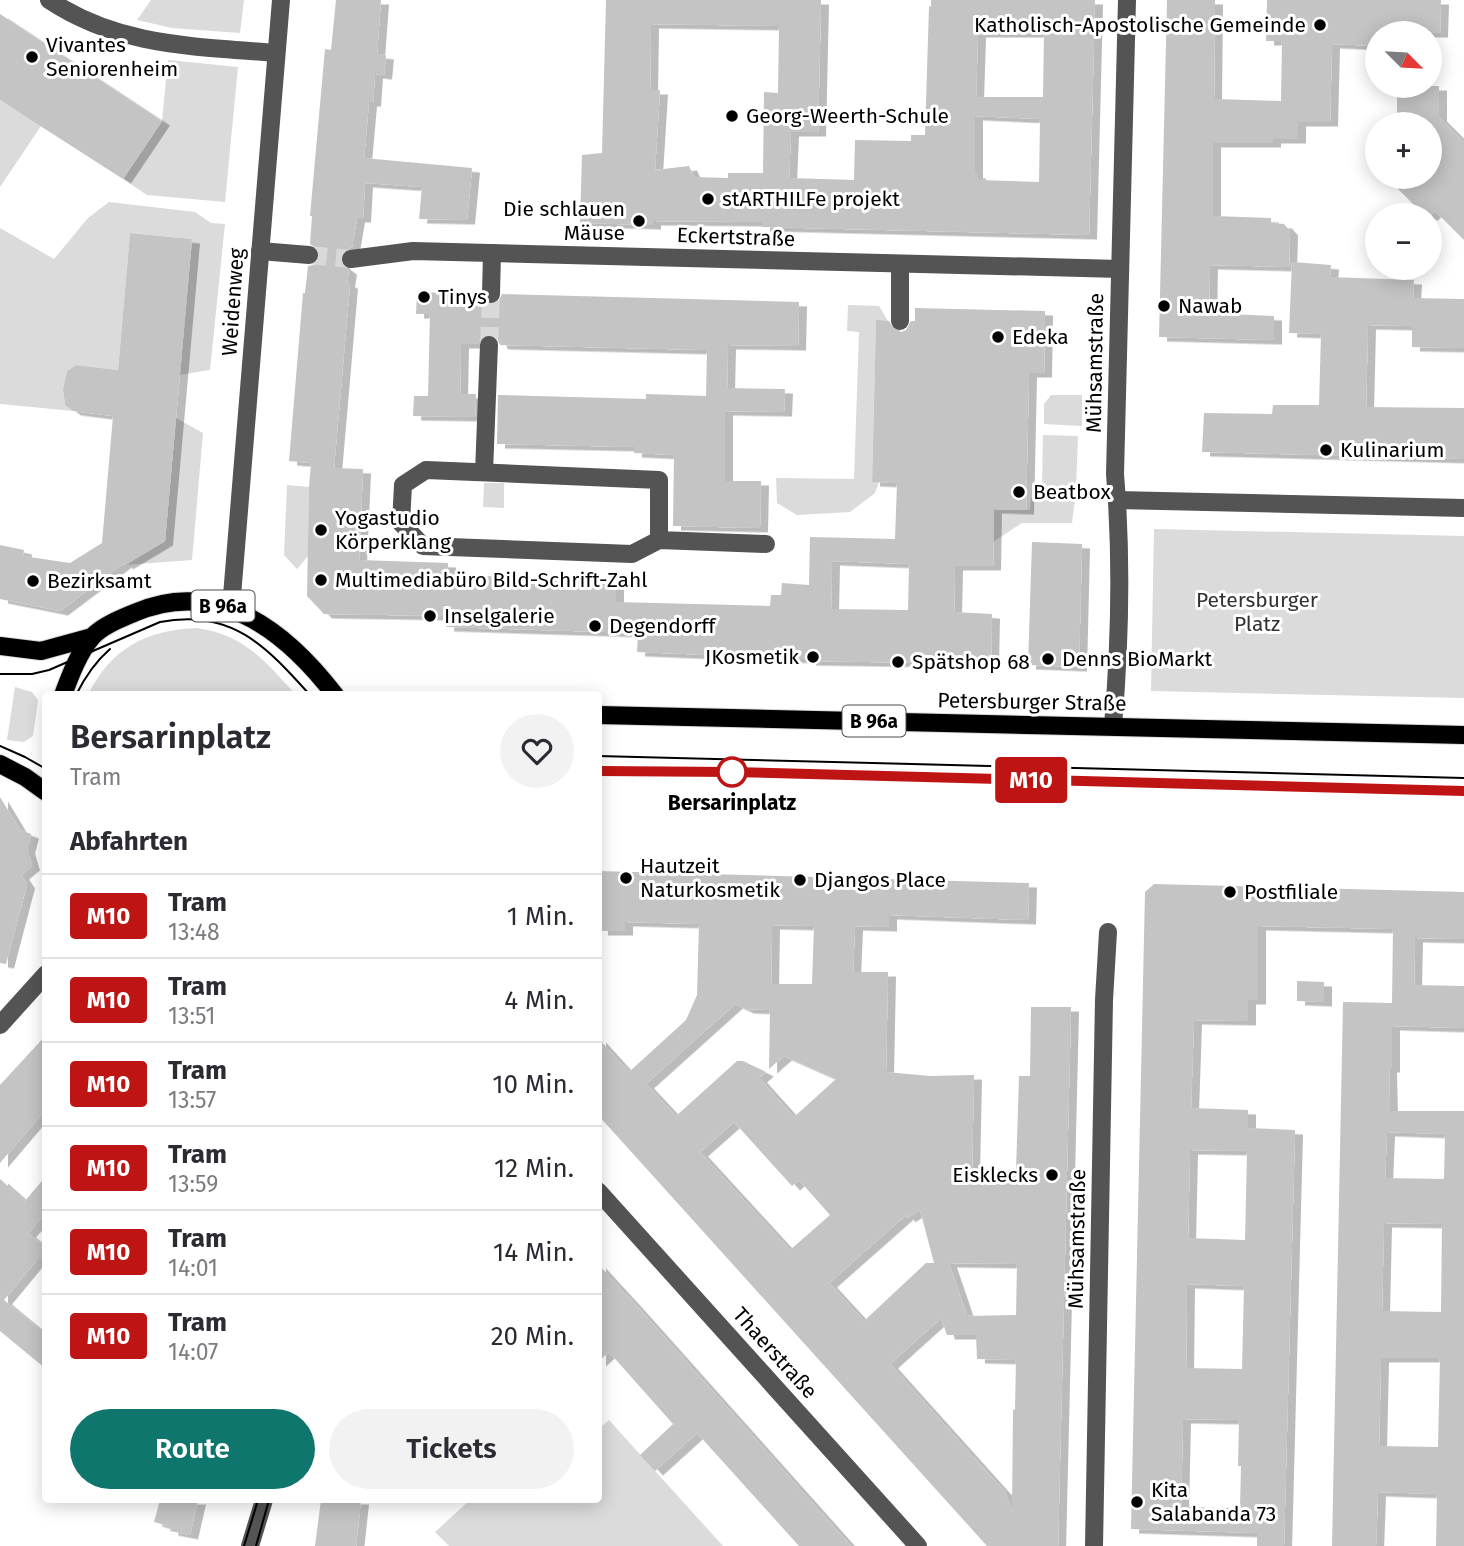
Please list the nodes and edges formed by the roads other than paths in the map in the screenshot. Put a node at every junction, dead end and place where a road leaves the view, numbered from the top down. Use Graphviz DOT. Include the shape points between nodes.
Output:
graph roads {
  1 [pos="49,0"];
  2 [pos="281,0"];
  3 [pos="1126,0"];
  4 [pos="276,53"];
  5 [pos="260,251"];
  6 [pos="492,253"];
  7 [pos="309,255"];
  8 [pos="351,259"];
  9 [pos="900,264"];
  10 [pos="1120,269"];
  11 [pos="491,294"];
  12 [pos="900,321"];
  13 [pos="489,345"];
  14 [pos="484,472"];
  15 [pos="1117,500"];
  16 [pos="1464,508"];
  17 [pos="659,540"];
  18 [pos="766,544"];
  19 [pos="231,608"];
  20 [pos="92,636"];
  21 [pos="0,646"];
  22 [pos="64,691"];
  23 [pos="333,691"];
  24 [pos="602,715"];
  25 [pos="1112,726"];
  26 [pos="1464,735"];
  27 [pos="0,764"];
  28 [pos="42,789"];
  29 [pos="1108,932"];
  30 [pos="42,978"];
  31 [pos="0,1025"];
  32 [pos="602,1195"];
  33 [pos="263,1503"];
  34 [pos="250,1546"];
  35 [pos="918,1546"];
  36 [pos="1094,1546"];
  1 -- 4 [label="street" via="85,21 131,37"];
  2 -- 4 [label="street, Weidenweg"];
  3 -- 10 [label="street, Mühsamstraße"];
  4 -- 5 [label="street, Weidenweg"];
  5 -- 7 [label="street"];
  5 -- 19 [label="street, Weidenweg"];
  6 -- 8 [label="street, Eckertstraße" via="413,251"];
  6 -- 9 [label="street, Eckertstraße"];
  6 -- 11 [label="street"];
  9 -- 10 [label="street, Eckertstraße"];
  9 -- 12 [label="street"];
  10 -- 15 [label="street, Mühsamstraße"];
  13 -- 14 [label="street"];
  14 -- 17 [label="street" via="659,480"];
  14 -- 17 [label="street" via="426,470 403,485 401,523 423,546 632,554"];
  15 -- 16 [label="street"];
  15 -- 25 [label="street, Mühsamstraße"];
  17 -- 18 [label="street"];
  19 -- 20 [label="main road, B 96a" via="174,601 151,606"];
  19 -- 23 [label="main road, B 96a" via="271,628"];
  20 -- 21 [label="main road, B 96a" via="41,651"];
  20 -- 22 [label="main road"];
  24 -- 25 [label="main road, Petersburger Straße / B 96a"];
  25 -- 26 [label="main road, Petersburger Straße / B 96a"];
  27 -- 28 [label="main road"];
  29 -- 36 [label="street, Mühsamstraße"];
  30 -- 31 [label="street"];
  32 -- 35 [label="street, Thaerstraße"];
  33 -- 34 [label="street"];
}
